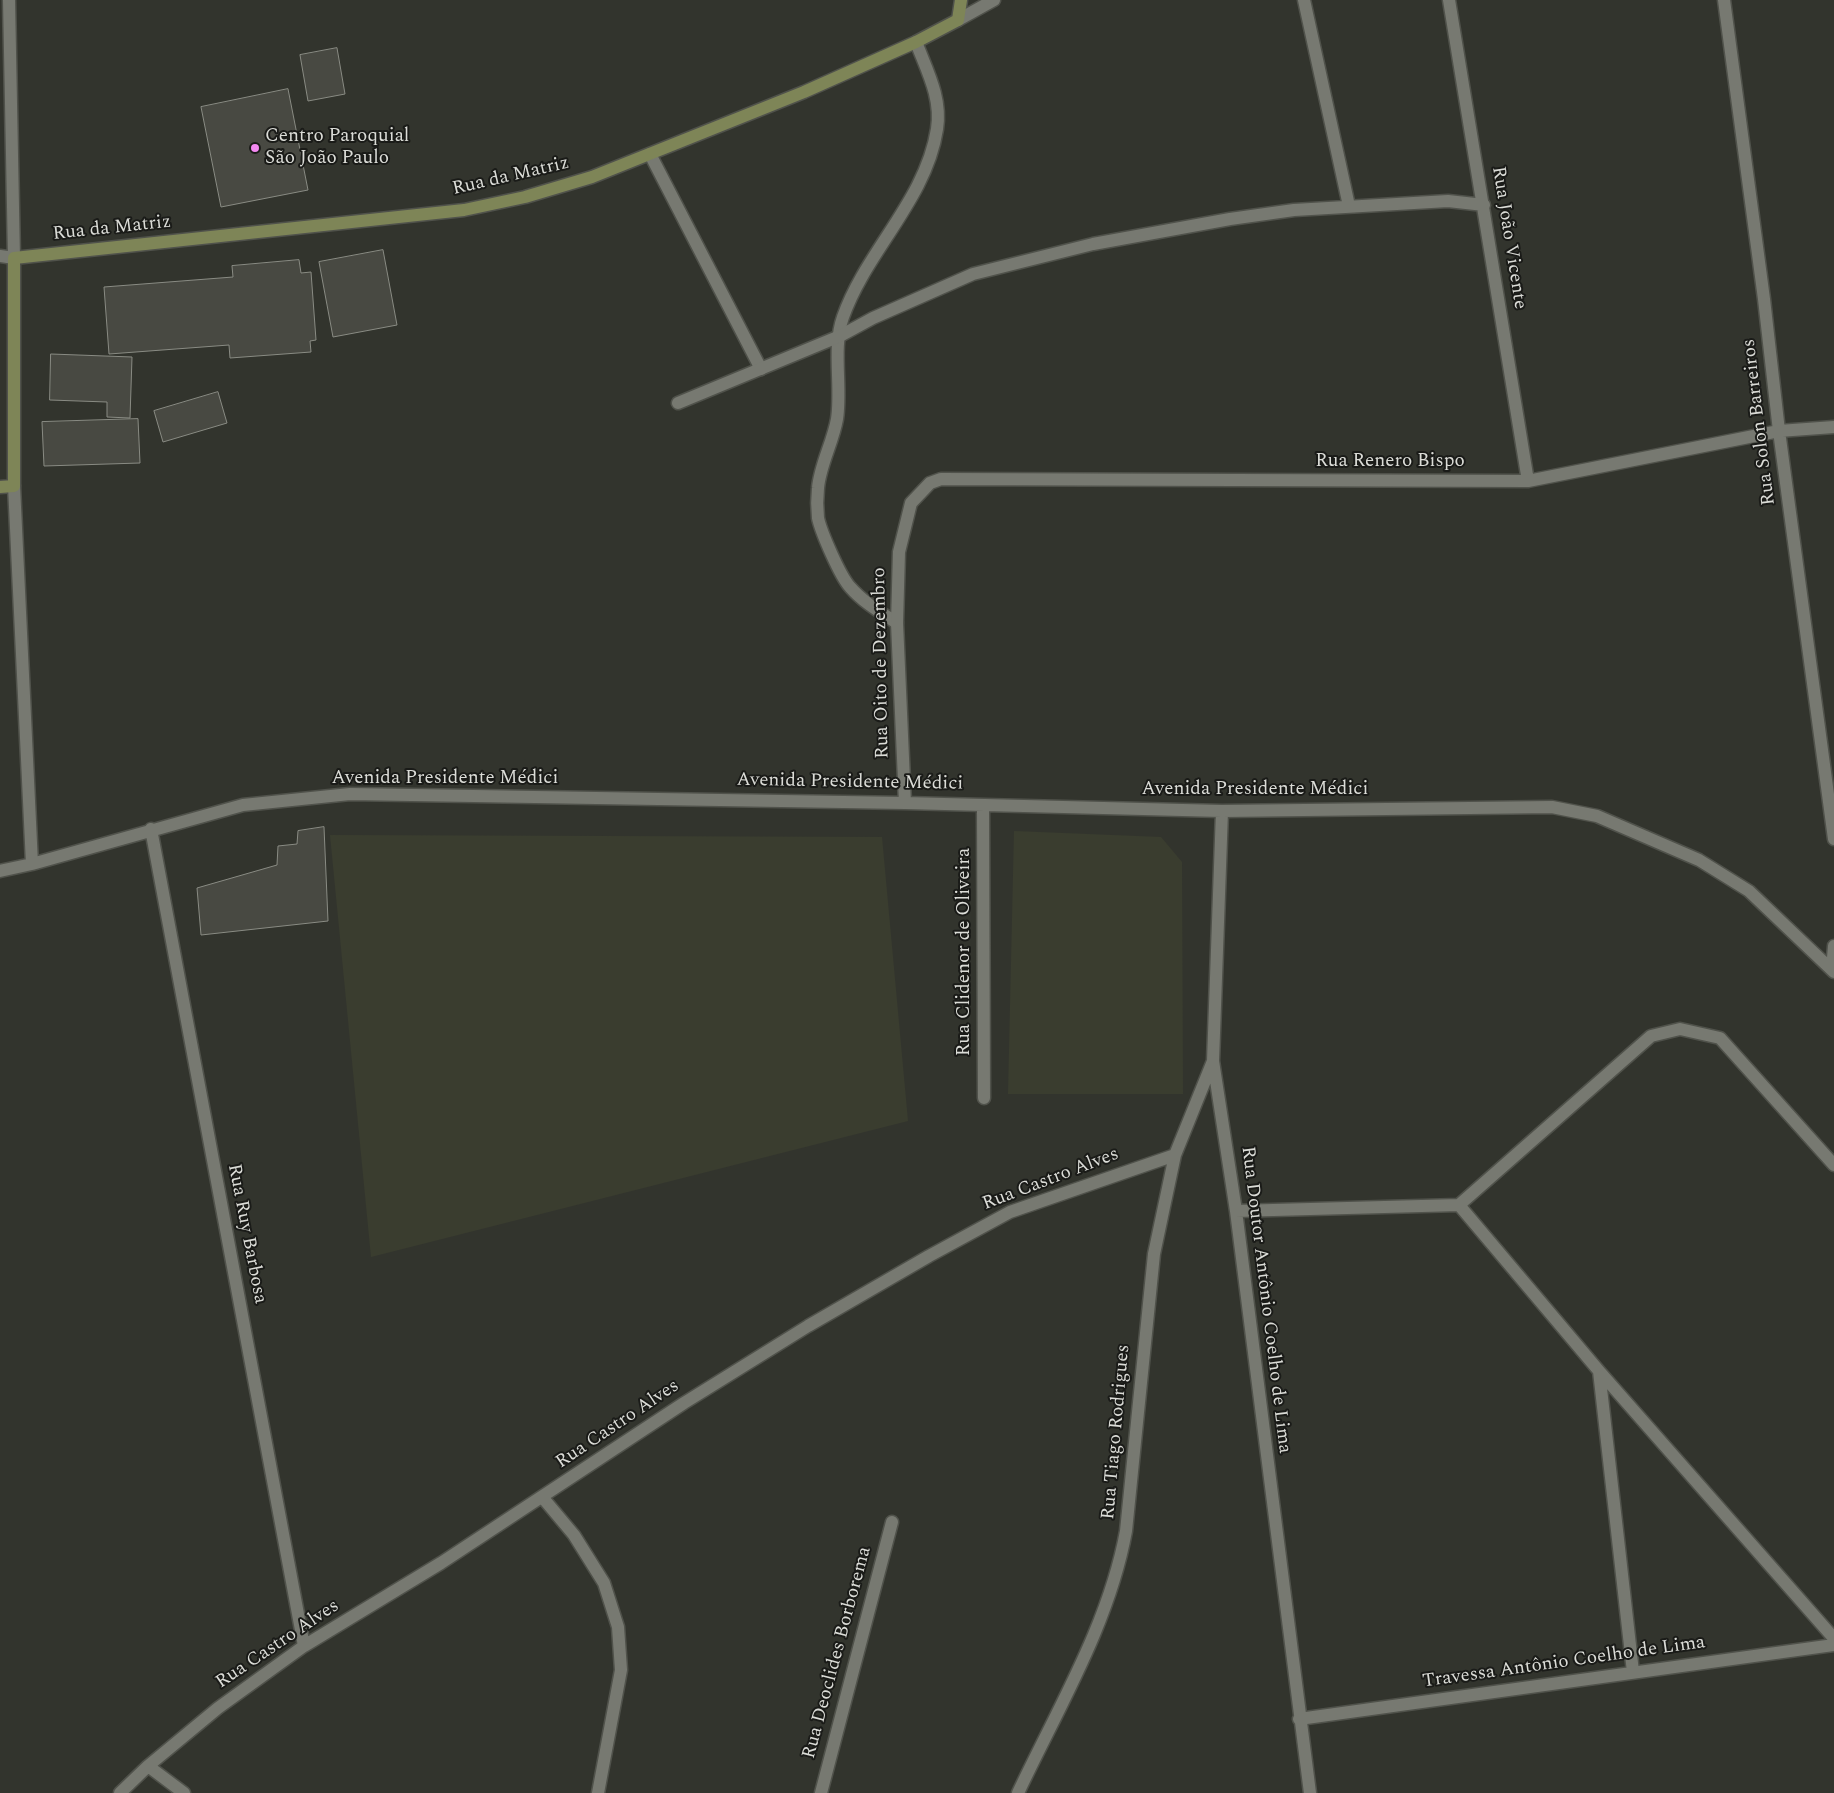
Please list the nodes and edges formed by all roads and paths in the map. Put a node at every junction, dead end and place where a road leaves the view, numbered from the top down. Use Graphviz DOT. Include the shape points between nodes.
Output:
graph roads {
  1 [pos="9,0"];
  2 [pos="961,0"];
  3 [pos="994,0"];
  4 [pos="1304,0"];
  5 [pos="1449,0"];
  6 [pos="1724,0"];
  7 [pos="958,20"];
  8 [pos="916,42"];
  9 [pos="650,154"];
  10 [pos="1484,205"];
  11 [pos="1349,206"];
  12 [pos="0,256"];
  13 [pos="14,258"];
  14 [pos="840,336"];
  15 [pos="761,369"];
  16 [pos="678,403"];
  17 [pos="1834,427"];
  18 [pos="1779,431"];
  19 [pos="941,479"];
  20 [pos="1528,481"];
  21 [pos="14,486"];
  22 [pos="0,487"];
  23 [pos="898,623"];
  24 [pos="905,803"];
  25 [pos="983,805"];
  26 [pos="1222,811"];
  27 [pos="151,829"];
  28 [pos="1834,839"];
  29 [pos="32,864"];
  30 [pos="0,871"];
  31 [pos="1834,946"];
  32 [pos="1833,971"];
  33 [pos="1213,1061"];
  34 [pos="984,1098"];
  35 [pos="1175,1156"];
  36 [pos="1834,1165"];
  37 [pos="1459,1205"];
  38 [pos="1236,1211"];
  39 [pos="1599,1371"];
  40 [pos="543,1498"];
  41 [pos="892,1522"];
  42 [pos="1833,1638"];
  43 [pos="304,1646"];
  44 [pos="1633,1672"];
  45 [pos="1299,1719"];
  46 [pos="148,1766"];
  47 [pos="120,1793"];
  48 [pos="184,1793"];
  49 [pos="598,1793"];
  50 [pos="821,1793"];
  51 [pos="1018,1793"];
  52 [pos="1310,1793"];
  1 -- 13 [label="street"];
  2 -- 7 [label="main road"];
  3 -- 7 [label="street, Rua da Matriz"];
  4 -- 11 [label="street"];
  5 -- 10 [label="street, Rua João Vicente"];
  6 -- 18 [label="street, Rua Solon Barreiros"];
  7 -- 8 [label="main road, Rua da Matriz"];
  8 -- 9 [label="main road, Rua da Matriz" via="804,92"];
  8 -- 14 [label="street" via="938,99 937,129 915,192 869,261 842,318"];
  9 -- 13 [label="main road, Rua da Matriz" via="526,197 464,210"];
  9 -- 15 [label="street"];
  10 -- 11 [label="street" via="1448,201"];
  10 -- 20 [label="street, Rua João Vicente"];
  11 -- 14 [label="street" via="1220,221 1093,244 981,272 873,318"];
  12 -- 13 [label="street, Rua da Matriz"];
  13 -- 21 [label="main road"];
  14 -- 15 [label="street"];
  14 -- 23 [label="street" via="837,418 818,487 818,519 848,586 867,604"];
  15 -- 16 [label="street"];
  17 -- 18 [label="street, Rua Renero Bispo"];
  18 -- 20 [label="street, Rua Renero Bispo"];
  18 -- 28 [label="street, Rua Solon Barreiros"];
  19 -- 20 [label="street, Rua Renero Bispo"];
  19 -- 23 [label="street, Rua Oito de Dezembro" via="920,491 905,520 899,552"];
  21 -- 22 [label="main road"];
  21 -- 29 [label="street"];
  23 -- 24 [label="street, Rua Oito de Dezembro"];
  24 -- 25 [label="street, Avenida Presidente Médici"];
  24 -- 27 [label="street, Avenida Presidente Médici" via="350,794 243,805"];
  25 -- 26 [label="street, Avenida Presidente Médici"];
  25 -- 34 [label="street, Rua Clidenor de Oliveira"];
  26 -- 32 [label="street, Avenida Presidente Médici" via="1552,807 1597,816 1699,860 1749,892"];
  26 -- 33 [label="street, Rua Doutor Antônio Coelho de Lima"];
  27 -- 29 [label="street, Avenida Presidente Médici"];
  27 -- 43 [label="street, Rua Ruy Barbosa"];
  29 -- 30 [label="street, Avenida Presidente Médici"];
  31 -- 32 [label="street"];
  33 -- 35 [label="street, Rua Tiago Rodrigues"];
  33 -- 38 [label="street, Rua Doutor Antônio Coelho de Lima"];
  35 -- 40 [label="street, Rua Castro Alves" via="1010,1212 928,1256 692,1398"];
  35 -- 51 [label="street, Rua Tiago Rodrigues" via="1154,1254 1126,1531 1119,1570 1097,1627"];
  36 -- 37 [label="street" via="1720,1038 1680,1029 1651,1036"];
  37 -- 38 [label="street"];
  37 -- 39 [label="street"];
  38 -- 45 [label="street, Rua Doutor Antônio Coelho de Lima"];
  39 -- 42 [label="street"];
  39 -- 44 [label="street"];
  40 -- 43 [label="street, Rua Castro Alves"];
  40 -- 49 [label="street" via="574,1535 604,1583 618,1627 621,1670"];
  41 -- 50 [label="street, Rua Deoclides Borborema"];
  42 -- 44 [label="street, Travessa Antônio Coelho de Lima" via="1819,1647"];
  43 -- 46 [label="street, Rua Castro Alves" via="218,1708"];
  44 -- 45 [label="street, Travessa Antônio Coelho de Lima"];
  45 -- 52 [label="street, Rua Doutor Antônio Coelho de Lima"];
  46 -- 47 [label="street, Rua Castro Alves"];
  46 -- 48 [label="street"];
}
